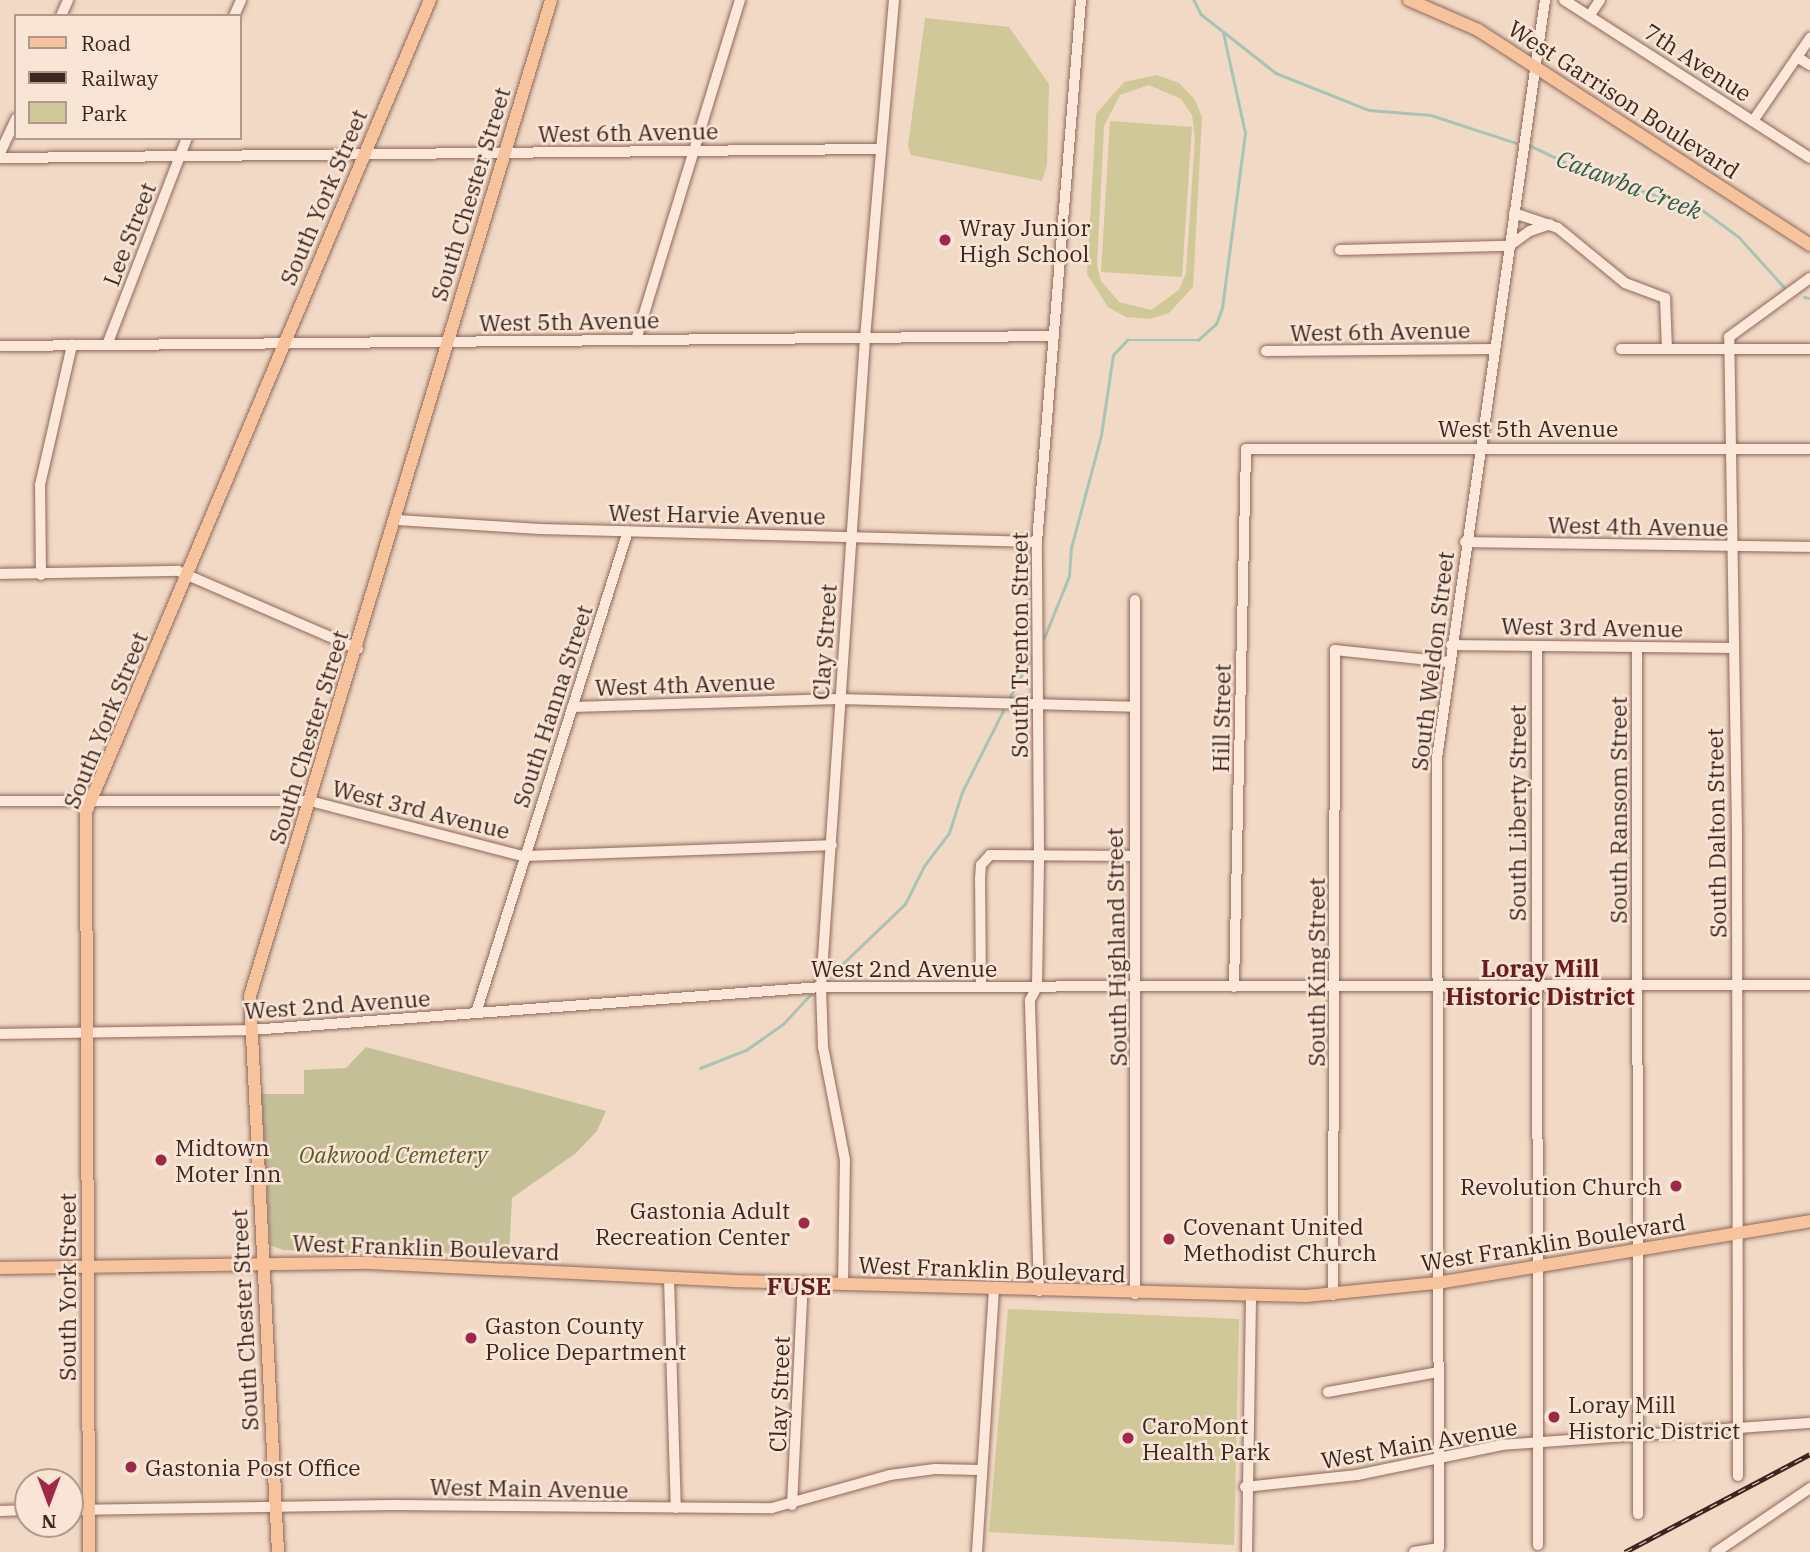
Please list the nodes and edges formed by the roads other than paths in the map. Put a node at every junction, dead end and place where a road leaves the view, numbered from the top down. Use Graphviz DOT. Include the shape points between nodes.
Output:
graph roads {
  1 [pos="430,0"];
  2 [pos="551,0"];
  3 [pos="740,0"];
  4 [pos="894,0"];
  5 [pos="1081,0"];
  6 [pos="1409,0"];
  7 [pos="1545,0"];
  8 [pos="1564,0"];
  9 [pos="1600,0"];
  10 [pos="1590,15"];
  11 [pos="1810,38"];
  12 [pos="1797,57"];
  13 [pos="1810,65"];
  14 [pos="1535,66"];
  15 [pos="1753,121"];
  16 [pos="14,123"];
  17 [pos="186,140"];
  18 [pos="879,149"];
  19 [pos="693,151"];
  20 [pos="505,153"];
  21 [pos="363,154"];
  22 [pos="0,155"];
  23 [pos="180,156"];
  24 [pos="1810,158"];
  25 [pos="1514,213"];
  26 [pos="1551,224"];
  27 [pos="1810,245"];
  28 [pos="1509,246"];
  29 [pos="1340,250"];
  30 [pos="1810,278"];
  31 [pos="1054,336"];
  32 [pos="865,338"];
  33 [pos="636,340"];
  34 [pos="448,342"];
  35 [pos="284,343"];
  36 [pos="72,345"];
  37 [pos="107,345"];
  38 [pos="0,346"];
  39 [pos="1810,348"];
  40 [pos="1493,349"];
  41 [pos="1621,349"];
  42 [pos="1667,349"];
  43 [pos="1729,349"];
  44 [pos="1266,351"];
  45 [pos="1478,447"];
  46 [pos="1731,448"];
  47 [pos="1246,449"];
  48 [pos="1810,449"];
  49 [pos="397,520"];
  50 [pos="628,531"];
  51 [pos="851,537"];
  52 [pos="1465,541"];
  53 [pos="1037,542"];
  54 [pos="1730,547"];
  55 [pos="1810,547"];
  56 [pos="0,574"];
  57 [pos="187,574"];
  58 [pos="41,575"];
  59 [pos="1135,600"];
  60 [pos="1451,645"];
  61 [pos="1537,647"];
  62 [pos="1637,647"];
  63 [pos="1732,648"];
  64 [pos="358,649"];
  65 [pos="1447,662"];
  66 [pos="839,699"];
  67 [pos="1037,705"];
  68 [pos="572,707"];
  69 [pos="1135,707"];
  70 [pos="91,800"];
  71 [pos="0,801"];
  72 [pos="310,801"];
  73 [pos="832,845"];
  74 [pos="1039,854"];
  75 [pos="523,856"];
  76 [pos="1134,856"];
  77 [pos="1637,985"];
  78 [pos="1737,985"];
  79 [pos="1810,985"];
  80 [pos="1537,986"];
  81 [pos="821,987"];
  82 [pos="982,987"];
  83 [pos="1037,987"];
  84 [pos="1234,987"];
  85 [pos="1336,987"];
  86 [pos="1437,987"];
  87 [pos="1136,988"];
  88 [pos="476,1013"];
  89 [pos="251,1030"];
  90 [pos="86,1032"];
  91 [pos="0,1034"];
  92 [pos="1810,1221"];
  93 [pos="1734,1234"];
  94 [pos="1636,1250"];
  95 [pos="262,1264"];
  96 [pos="1537,1266"];
  97 [pos="89,1267"];
  98 [pos="0,1268"];
  99 [pos="669,1278"];
  100 [pos="1437,1283"];
  101 [pos="803,1284"];
  102 [pos="843,1285"];
  103 [pos="994,1289"];
  104 [pos="1039,1291"];
  105 [pos="1135,1294"];
  106 [pos="1333,1295"];
  107 [pos="1251,1297"];
  108 [pos="1438,1372"];
  109 [pos="1328,1392"];
  110 [pos="1810,1423"];
  111 [pos="1737,1428"];
  112 [pos="1637,1435"];
  113 [pos="1537,1442"];
  114 [pos="1439,1457"];
  115 [pos="981,1470"];
  116 [pos="1738,1476"];
  117 [pos="1245,1487"];
  118 [pos="1810,1488"];
  119 [pos="792,1505"];
  120 [pos="276,1507"];
  121 [pos="676,1508"];
  122 [pos="84,1510"];
  123 [pos="89,1510"];
  124 [pos="1638,1514"];
  125 [pos="1538,1545"];
  126 [pos="89,1552"];
  127 [pos="278,1552"];
  128 [pos="977,1552"];
  129 [pos="1247,1552"];
  130 [pos="1414,1552"];
  131 [pos="1716,1552"];
  1 -- 21 [label="main road, South York Street"];
  2 -- 20 [label="main road, South Chester Street"];
  3 -- 19 [label="street"];
  4 -- 18 [label="street, Clay Street"];
  5 -- 31 [label="street, South Trenton Street"];
  6 -- 14 [label="main road, West Garrison Boulevard" via="1478,30"];
  7 -- 14 [label="street, South Weldon Street"];
  8 -- 10 [label="street, 7th Avenue"];
  9 -- 10 [label="street"];
  10 -- 15 [label="street, 7th Avenue"];
  11 -- 12 [label="street"];
  12 -- 13 [label="street"];
  12 -- 15 [label="street"];
  14 -- 25 [label="street, South Weldon Street"];
  14 -- 27 [label="main road, West Garrison Boulevard"];
  15 -- 24 [label="street, 7th Avenue"];
  16 -- 22 [label="street"];
  17 -- 23 [label="street, Lee Street"];
  18 -- 19 [label="street, West 6th Avenue"];
  18 -- 32 [label="street, Clay Street"];
  19 -- 20 [label="street, West 6th Avenue"];
  19 -- 33 [label="street"];
  20 -- 21 [label="street, West 6th Avenue"];
  20 -- 34 [label="main road, South Chester Street"];
  21 -- 23 [label="street, West 6th Avenue"];
  21 -- 35 [label="main road, South York Street"];
  22 -- 23 [label="street, West 6th Avenue"];
  23 -- 37 [label="street, Lee Street"];
  25 -- 26 [label="street"];
  25 -- 28 [label="street, South Weldon Street"];
  26 -- 28 [label="street" via="1530,231"];
  26 -- 42 [label="street" via="1625,284 1665,298"];
  28 -- 29 [label="street"];
  28 -- 40 [label="street, South Weldon Street"];
  30 -- 43 [label="street" via="1734,330"];
  31 -- 32 [label="street, West 5th Avenue"];
  31 -- 53 [label="street, South Trenton Street"];
  32 -- 33 [label="street, West 5th Avenue"];
  32 -- 51 [label="street, Clay Street"];
  33 -- 34 [label="street, West 5th Avenue"];
  34 -- 35 [label="street, West 5th Avenue"];
  34 -- 49 [label="main road, South Chester Street"];
  35 -- 37 [label="street, West 5th Avenue"];
  35 -- 57 [label="main road, South York Street"];
  36 -- 37 [label="street, West 5th Avenue"];
  36 -- 38 [label="street, West 5th Avenue"];
  36 -- 58 [label="street" via="40,485"];
  39 -- 43 [label="street"];
  40 -- 44 [label="street, West 6th Avenue"];
  40 -- 45 [label="street, South Weldon Street"];
  41 -- 42 [label="street"];
  42 -- 43 [label="street"];
  43 -- 46 [label="street, South Dalton Street"];
  45 -- 46 [label="street, West 5th Avenue"];
  45 -- 47 [label="street, West 5th Avenue"];
  45 -- 52 [label="street, South Weldon Street"];
  46 -- 48 [label="street, West 5th Avenue"];
  46 -- 54 [label="street, South Dalton Street"];
  47 -- 84 [label="street, Hill Street"];
  49 -- 50 [label="street, West Harvie Avenue"];
  49 -- 64 [label="main road, South Chester Street"];
  50 -- 51 [label="street, West Harvie Avenue"];
  50 -- 68 [label="street, South Hanna Street"];
  51 -- 53 [label="street, West Harvie Avenue"];
  51 -- 66 [label="street, Clay Street"];
  52 -- 54 [label="street, West 4th Avenue"];
  52 -- 60 [label="street, South Weldon Street"];
  53 -- 67 [label="street, South Trenton Street"];
  54 -- 55 [label="street, West 4th Avenue"];
  54 -- 63 [label="street, South Dalton Street"];
  56 -- 58 [label="street"];
  57 -- 58 [label="street"];
  57 -- 64 [label="street"];
  57 -- 70 [label="main road, South York Street"];
  59 -- 69 [label="street, South Highland Street"];
  60 -- 61 [label="street, West 3rd Avenue"];
  60 -- 65 [label="street, South Weldon Street"];
  61 -- 62 [label="street, West 3rd Avenue"];
  61 -- 80 [label="street, South Liberty Street"];
  62 -- 63 [label="street, West 3rd Avenue"];
  62 -- 77 [label="street, South Ransom Street"];
  63 -- 78 [label="street, South Dalton Street"];
  64 -- 72 [label="main road, South Chester Street"];
  65 -- 85 [label="street, South King Street" via="1335,650"];
  65 -- 86 [label="street, South Weldon Street" via="1437,758"];
  66 -- 67 [label="street, West 4th Avenue"];
  66 -- 68 [label="street, West 4th Avenue"];
  66 -- 73 [label="street, Clay Street"];
  67 -- 69 [label="street, West 4th Avenue"];
  67 -- 74 [label="street, South Trenton Street"];
  68 -- 75 [label="street, South Hanna Street"];
  69 -- 76 [label="street, South Highland Street"];
  70 -- 71 [label="street, West 3rd Avenue"];
  70 -- 72 [label="street, West 3rd Avenue"];
  70 -- 90 [label="main road, South York Street" via="84,831"];
  72 -- 75 [label="street, West 3rd Avenue"];
  72 -- 89 [label="main road, South Chester Street" via="252,985"];
  73 -- 75 [label="street, West 3rd Avenue"];
  73 -- 81 [label="street, Clay Street"];
  74 -- 76 [label="street"];
  74 -- 82 [label="street" via="990,855 981,865"];
  74 -- 83 [label="street, South Trenton Street"];
  75 -- 88 [label="street, South Hanna Street"];
  76 -- 87 [label="street, South Highland Street"];
  77 -- 78 [label="street, West 2nd Avenue"];
  77 -- 80 [label="street, West 2nd Avenue"];
  77 -- 94 [label="street, South Ransom Street"];
  78 -- 79 [label="street, West 2nd Avenue"];
  78 -- 93 [label="street, South Dalton Street"];
  80 -- 86 [label="street, West 2nd Avenue"];
  80 -- 96 [label="street, South Liberty Street"];
  81 -- 82 [label="street, West 2nd Avenue"];
  81 -- 88 [label="street, West 2nd Avenue"];
  81 -- 102 [label="street, Clay Street" via="823,1046 845,1160"];
  82 -- 83 [label="street, West 2nd Avenue"];
  83 -- 87 [label="street, West 2nd Avenue"];
  83 -- 104 [label="street, South Trenton Street" via="1030,1000"];
  84 -- 85 [label="street, West 2nd Avenue"];
  84 -- 87 [label="street, West 2nd Avenue"];
  85 -- 86 [label="street, West 2nd Avenue"];
  85 -- 106 [label="street, South King Street"];
  86 -- 100 [label="street, South Weldon Street"];
  87 -- 105 [label="street, South Highland Street"];
  88 -- 89 [label="street, West 2nd Avenue"];
  89 -- 90 [label="street, West 2nd Avenue"];
  89 -- 95 [label="main road, South Chester Street"];
  90 -- 91 [label="street, West 2nd Avenue"];
  90 -- 97 [label="main road, South York Street"];
  92 -- 93 [label="main road, West Franklin Boulevard"];
  93 -- 94 [label="main road, West Franklin Boulevard"];
  93 -- 111 [label="street, South Dalton Street"];
  94 -- 96 [label="main road, West Franklin Boulevard"];
  94 -- 112 [label="street, South Ransom Street"];
  95 -- 97 [label="main road, West Franklin Boulevard"];
  95 -- 99 [label="main road, West Franklin Boulevard" via="420,1265"];
  95 -- 120 [label="main road, South Chester Street"];
  96 -- 100 [label="main road, West Franklin Boulevard"];
  96 -- 113 [label="street, South Liberty Street"];
  97 -- 98 [label="main road, West Franklin Boulevard"];
  97 -- 123 [label="main road, South York Street"];
  99 -- 101 [label="main road, West Franklin Boulevard"];
  99 -- 121 [label="street"];
  100 -- 106 [label="main road, West Franklin Boulevard"];
  100 -- 108 [label="street, South Weldon Street"];
  101 -- 102 [label="main road, West Franklin Boulevard"];
  101 -- 119 [label="street, Clay Street"];
  102 -- 103 [label="main road, West Franklin Boulevard"];
  103 -- 104 [label="main road, West Franklin Boulevard"];
  103 -- 115 [label="street"];
  104 -- 105 [label="main road, West Franklin Boulevard"];
  105 -- 107 [label="main road, West Franklin Boulevard"];
  106 -- 107 [label="main road, West Franklin Boulevard"];
  107 -- 117 [label="street"];
  108 -- 109 [label="street"];
  108 -- 114 [label="street, South Weldon Street"];
  110 -- 111 [label="street, West Main Avenue"];
  111 -- 112 [label="street, West Main Avenue"];
  111 -- 116 [label="street, South Dalton Street"];
  112 -- 113 [label="street, West Main Avenue"];
  112 -- 124 [label="street, South Ransom Street"];
  113 -- 114 [label="street, West Main Avenue"];
  113 -- 125 [label="street, South Liberty Street"];
  114 -- 117 [label="street, West Main Avenue" via="1321,1481"];
  114 -- 130 [label="street, South Weldon Street" via="1439,1548"];
  115 -- 119 [label="street, West Main Avenue" via="935,1469 890,1475"];
  115 -- 128 [label="street"];
  117 -- 129 [label="street"];
  118 -- 131 [label="street"];
  119 -- 121 [label="street, West Main Avenue"];
  120 -- 121 [label="street, West Main Avenue"];
  120 -- 123 [label="street, West Main Avenue"];
  120 -- 127 [label="main road, South Chester Street"];
  122 -- 123 [label="street, West Main Avenue"];
  123 -- 126 [label="main road, South York Street"];
}
